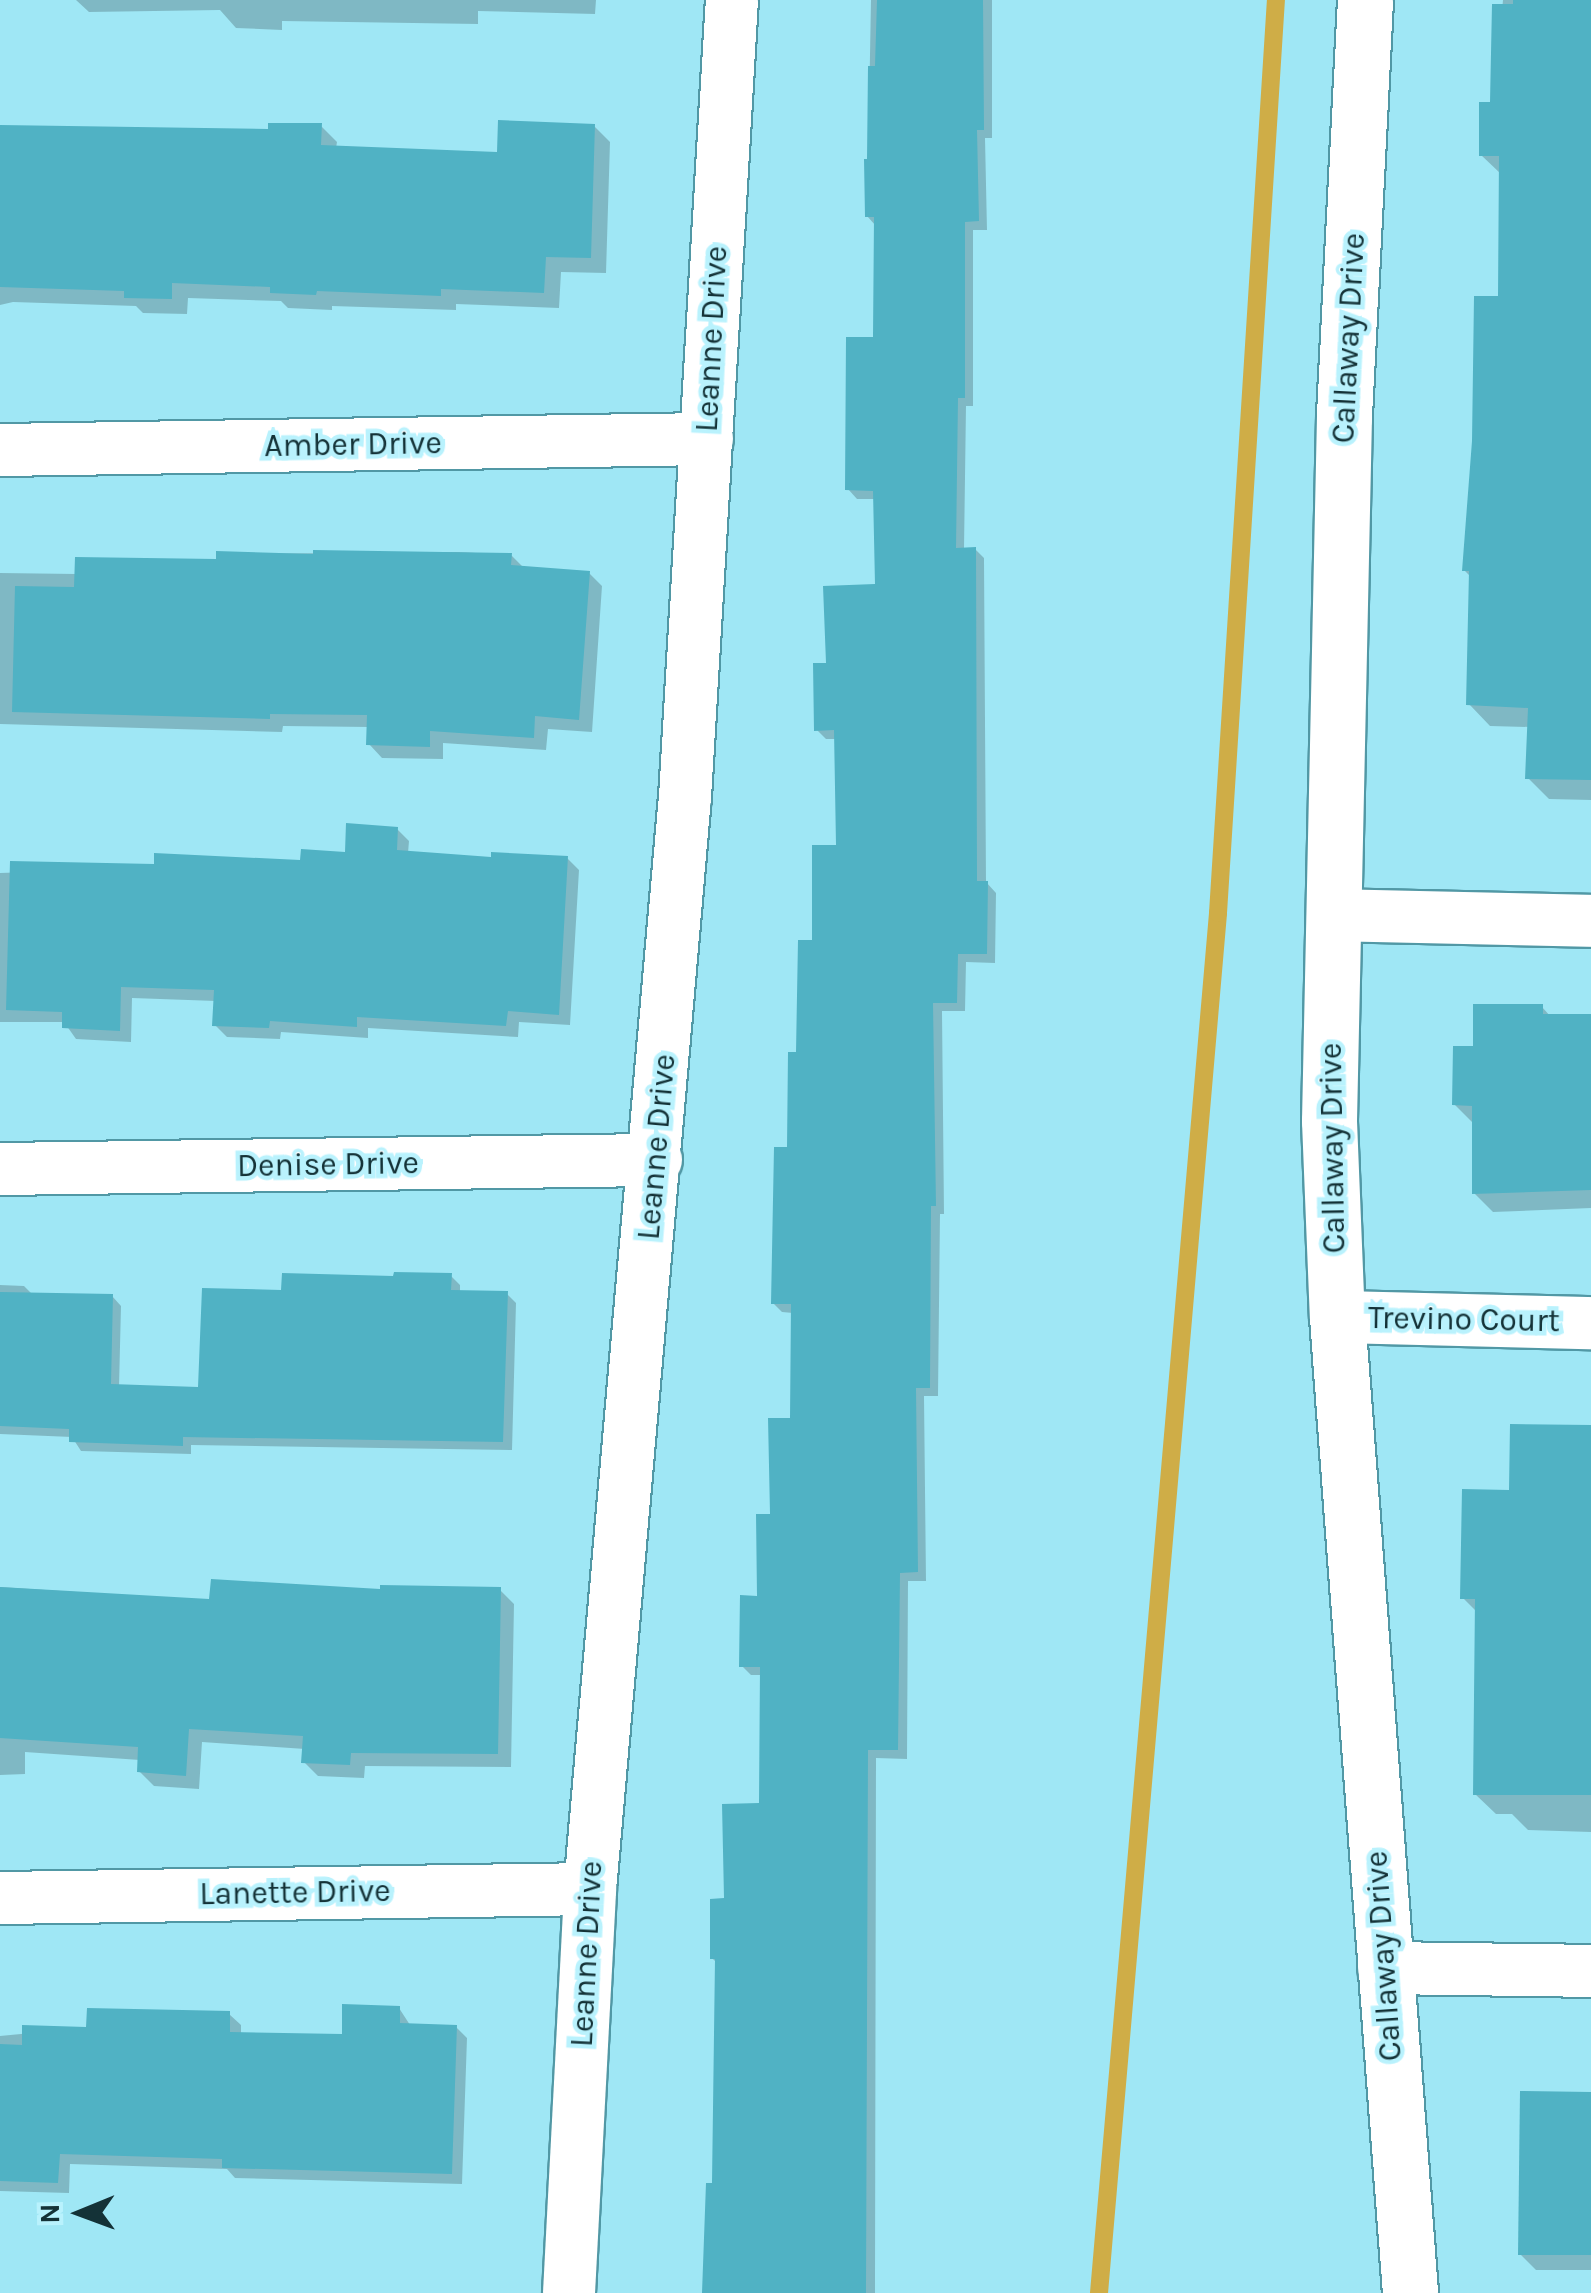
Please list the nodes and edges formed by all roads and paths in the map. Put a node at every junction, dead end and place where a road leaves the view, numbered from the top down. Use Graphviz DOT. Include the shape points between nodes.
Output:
graph roads {
  1 [pos="732,0"];
  2 [pos="1366,0"];
  3 [pos="707,439"];
  4 [pos="0,450"];
  5 [pos="1334,915"];
  6 [pos="1591,921"];
  7 [pos="656,1160"];
  8 [pos="0,1169"];
  9 [pos="1338,1317"];
  10 [pos="1591,1323"];
  11 [pos="590,1889"];
  12 [pos="0,1898"];
  13 [pos="1384,1968"];
  14 [pos="1591,1971"];
  15 [pos="569,2293"];
  16 [pos="1410,2293"];
  1 -- 3 [label="street, Leanne Drive"];
  2 -- 5 [label="street, Callaway Drive" via="1344,416"];
  3 -- 4 [label="street, Amber Drive"];
  3 -- 7 [label="street, Leanne Drive"];
  5 -- 6 [label="street"];
  5 -- 9 [label="street, Callaway Drive" via="1329,1121"];
  7 -- 8 [label="street, Denise Drive"];
  7 -- 11 [label="street, Leanne Drive"];
  9 -- 10 [label="street, Trevino Court"];
  9 -- 13 [label="street, Callaway Drive"];
  11 -- 12 [label="street, Lanette Drive"];
  11 -- 15 [label="street, Leanne Drive"];
  13 -- 14 [label="street"];
  13 -- 16 [label="street, Callaway Drive"];
}
